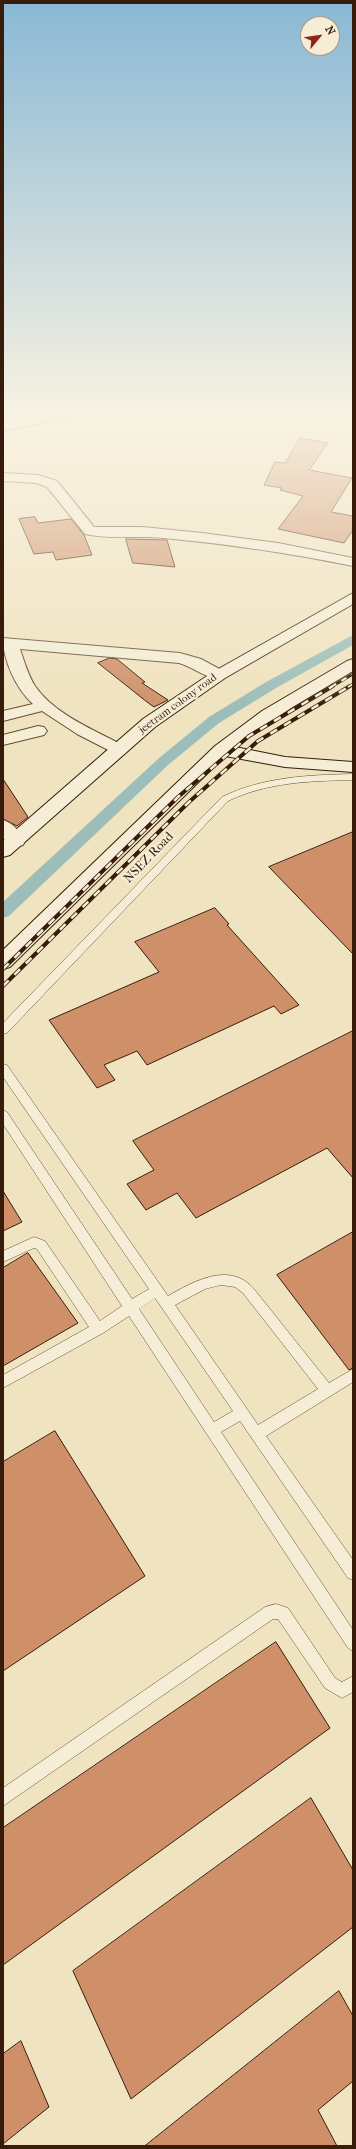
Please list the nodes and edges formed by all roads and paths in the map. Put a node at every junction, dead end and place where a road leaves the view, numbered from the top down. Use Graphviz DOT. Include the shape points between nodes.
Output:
graph roads {
  1 [pos="73,510"];
  2 [pos="353,562"];
  3 [pos="353,598"];
  4 [pos="6,643"];
  5 [pos="353,664"];
  6 [pos="219,675"];
  7 [pos="44,706"];
  8 [pos="3,716"];
  9 [pos="38,731"];
  10 [pos="3,740"];
  11 [pos="118,750"];
  12 [pos="221,750"];
  13 [pos="353,767"];
  14 [pos="353,778"];
  15 [pos="3,826"];
  16 [pos="9,846"];
  17 [pos="3,962"];
  18 [pos="3,1030"];
  19 [pos="3,1068"];
  20 [pos="3,1115"];
  21 [pos="3,1257"];
  22 [pos="157,1290"];
  23 [pos="166,1304"];
  24 [pos="132,1308"];
  25 [pos="98,1329"];
  26 [pos="353,1375"];
  27 [pos="3,1382"];
  28 [pos="327,1391"];
  29 [pos="242,1413"];
  30 [pos="212,1430"];
  31 [pos="256,1434"];
  32 [pos="353,1573"];
  33 [pos="353,1643"];
  34 [pos="353,1684"];
  35 [pos="3,1798"];
  1 -- 2 [label="street" via="90,531 177,534"];
  3 -- 6 [label="street, jeetram colony road"];
  4 -- 6 [label="street" via="180,658 195,662"];
  4 -- 7 [label="street" via="27,684"];
  5 -- 12 [label="street" via="301,693 247,728"];
  6 -- 11 [label="street, jeetram colony road" via="149,723"];
  7 -- 8 [label="street"];
  7 -- 11 [label="street"];
  9 -- 10 [label="street"];
  11 -- 16 [label="street, jeetram colony road"];
  12 -- 13 [label="street" via="285,762"];
  12 -- 17 [label="street"];
  14 -- 18 [label="lane, NSEZ Road" via="290,780 226,799"];
  15 -- 16 [label="street"];
  19 -- 22 [label="lane"];
  20 -- 24 [label="lane"];
  21 -- 25 [label="lane" via="34,1242 41,1246"];
  22 -- 23 [label="lane"];
  22 -- 24 [label="lane"];
  23 -- 28 [label="lane" via="214,1281 226,1279 239,1284 251,1294"];
  23 -- 29 [label="lane"];
  24 -- 25 [label="lane"];
  24 -- 30 [label="lane"];
  25 -- 27 [label="lane"];
  26 -- 28 [label="lane"];
  28 -- 31 [label="lane"];
  29 -- 30 [label="lane"];
  29 -- 31 [label="lane"];
  30 -- 33 [label="lane"];
  31 -- 32 [label="lane"];
  34 -- 35 [label="lane" via="342,1690 330,1683 283,1613 270,1612"];
}
